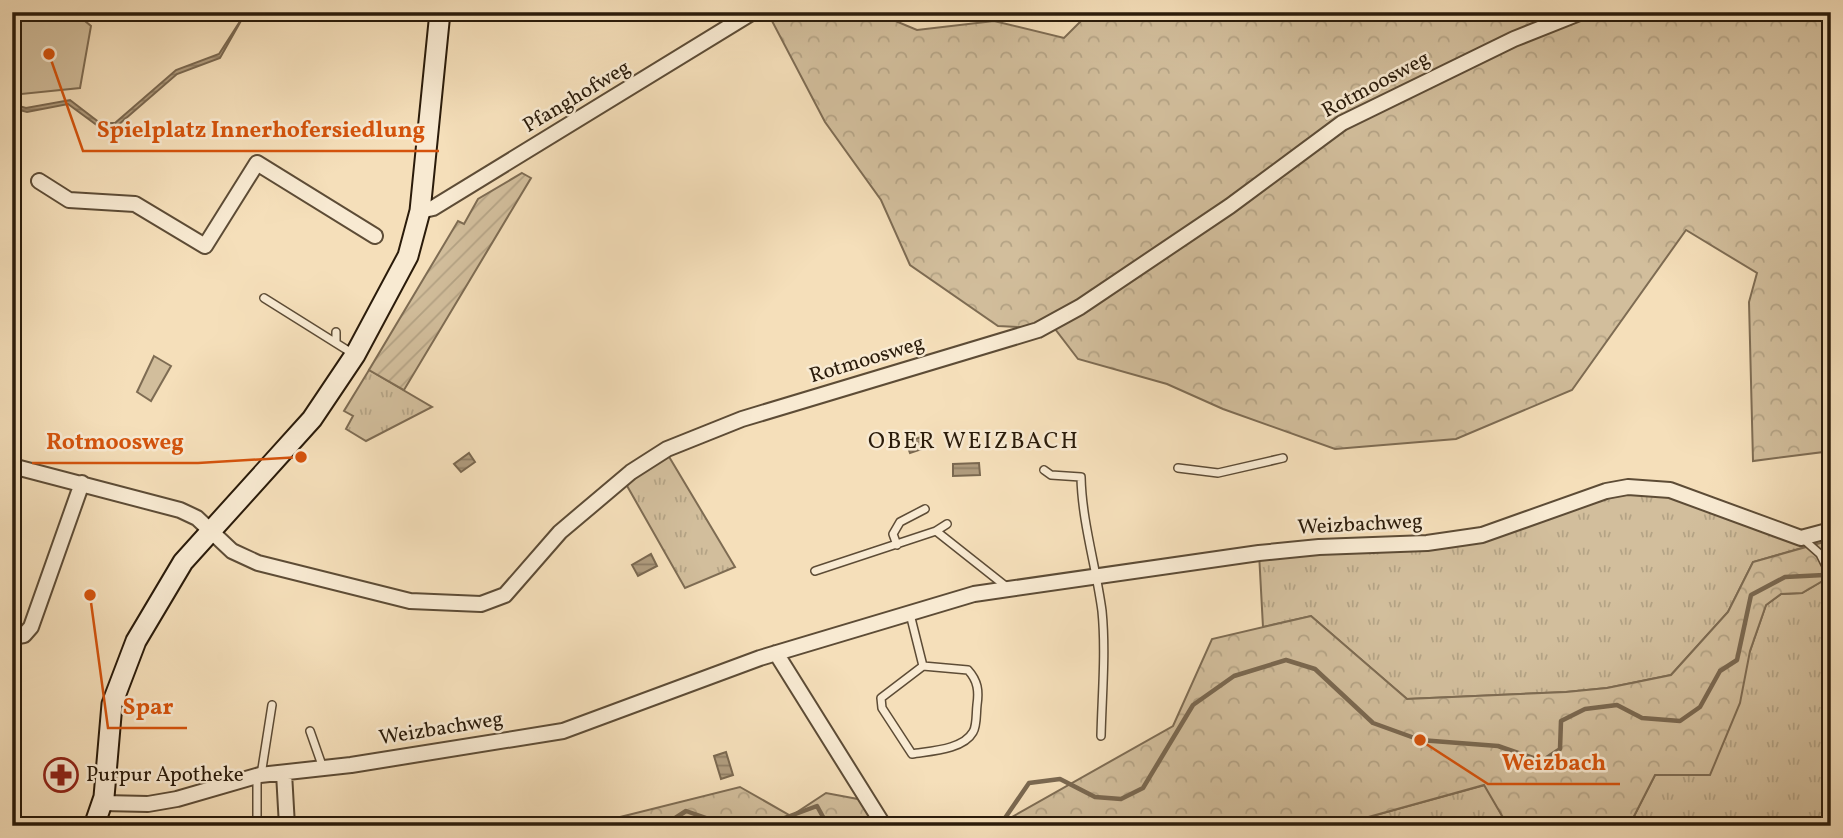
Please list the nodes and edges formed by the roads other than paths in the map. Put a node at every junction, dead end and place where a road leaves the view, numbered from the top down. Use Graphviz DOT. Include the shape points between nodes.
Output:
graph roads {
  1 [pos="440,12"];
  2 [pos="753,12"];
  3 [pos="1583,12"];
  4 [pos="39,181"];
  5 [pos="420,211"];
  6 [pos="375,236"];
  7 [pos="264,298"];
  8 [pos="336,332"];
  9 [pos="336,343"];
  10 [pos="355,355"];
  11 [pos="1283,458"];
  12 [pos="12,466"];
  13 [pos="1178,468"];
  14 [pos="1044,470"];
  15 [pos="82,483"];
  16 [pos="925,509"];
  17 [pos="947,524"];
  18 [pos="1831,530"];
  19 [pos="936,531"];
  20 [pos="209,532"];
  21 [pos="1801,538"];
  22 [pos="897,545"];
  23 [pos="814,570"];
  24 [pos="1096,575"];
  25 [pos="1831,576"];
  26 [pos="1008,589"];
  27 [pos="910,613"];
  28 [pos="12,637"];
  29 [pos="776,653"];
  30 [pos="923,666"];
  31 [pos="272,705"];
  32 [pos="310,731"];
  33 [pos="1101,736"];
  34 [pos="323,768"];
  35 [pos="284,773"];
  36 [pos="259,776"];
  37 [pos="98,816"];
  38 [pos="257,821"];
  39 [pos="287,826"];
  40 [pos="884,826"];
  1 -- 5 [label="main road"];
  2 -- 5 [label="street, Pfanghofweg" via="433,208"];
  3 -- 20 [label="street, Rotmoosweg" via="1514,39 1342,123 1230,206 1038,330 742,419 667,449 631,472 560,532 505,595 481,604 410,601 243,557"];
  4 -- 6 [label="street" via="69,200 135,204 205,246 257,163"];
  5 -- 10 [label="main road" via="408,256"];
  7 -- 9 [label="lane"];
  8 -- 9 [label="lane"];
  9 -- 10 [label="lane"];
  10 -- 20 [label="main road" via="296,439"];
  11 -- 13 [label="lane" via="1218,473"];
  12 -- 15 [label="street, Rotmoosweg"];
  14 -- 24 [label="lane" via="1051,475 1081,477"];
  15 -- 20 [label="street, Rotmoosweg" via="180,510 197,518"];
  15 -- 28 [label="street" via="31,627 24,635"];
  16 -- 22 [label="lane" via="900,522 893,534"];
  17 -- 19 [label="lane"];
  18 -- 21 [label="street"];
  19 -- 22 [label="lane"];
  19 -- 26 [label="lane"];
  20 -- 37 [label="main road" via="183,562 136,641 112,704"];
  21 -- 24 [label="street, Weizbachweg" via="1698,498 1628,488 1570,502 1482,535 1427,543 1307,548"];
  21 -- 25 [label="lane, Weizbachweg" via="1820,554"];
  22 -- 23 [label="lane"];
  24 -- 26 [label="street, Weizbachweg"];
  24 -- 33 [label="lane" via="1104,636"];
  26 -- 27 [label="street, Weizbachweg"];
  27 -- 29 [label="street, Weizbachweg"];
  27 -- 30 [label="lane"];
  29 -- 34 [label="street, Weizbachweg" via="563,731"];
  29 -- 40 [label="street"];
  30 -- 30 [label="lane" via="881,698 882,708 912,754 963,742 973,732 976,720 979,692 968,670"];
  31 -- 36 [label="lane"];
  32 -- 34 [label="lane"];
  34 -- 35 [label="street, Weizbachweg"];
  35 -- 36 [label="street, Weizbachweg"];
  35 -- 39 [label="street"];
  36 -- 37 [label="street, Weizbachweg"];
  36 -- 38 [label="lane"];
}
